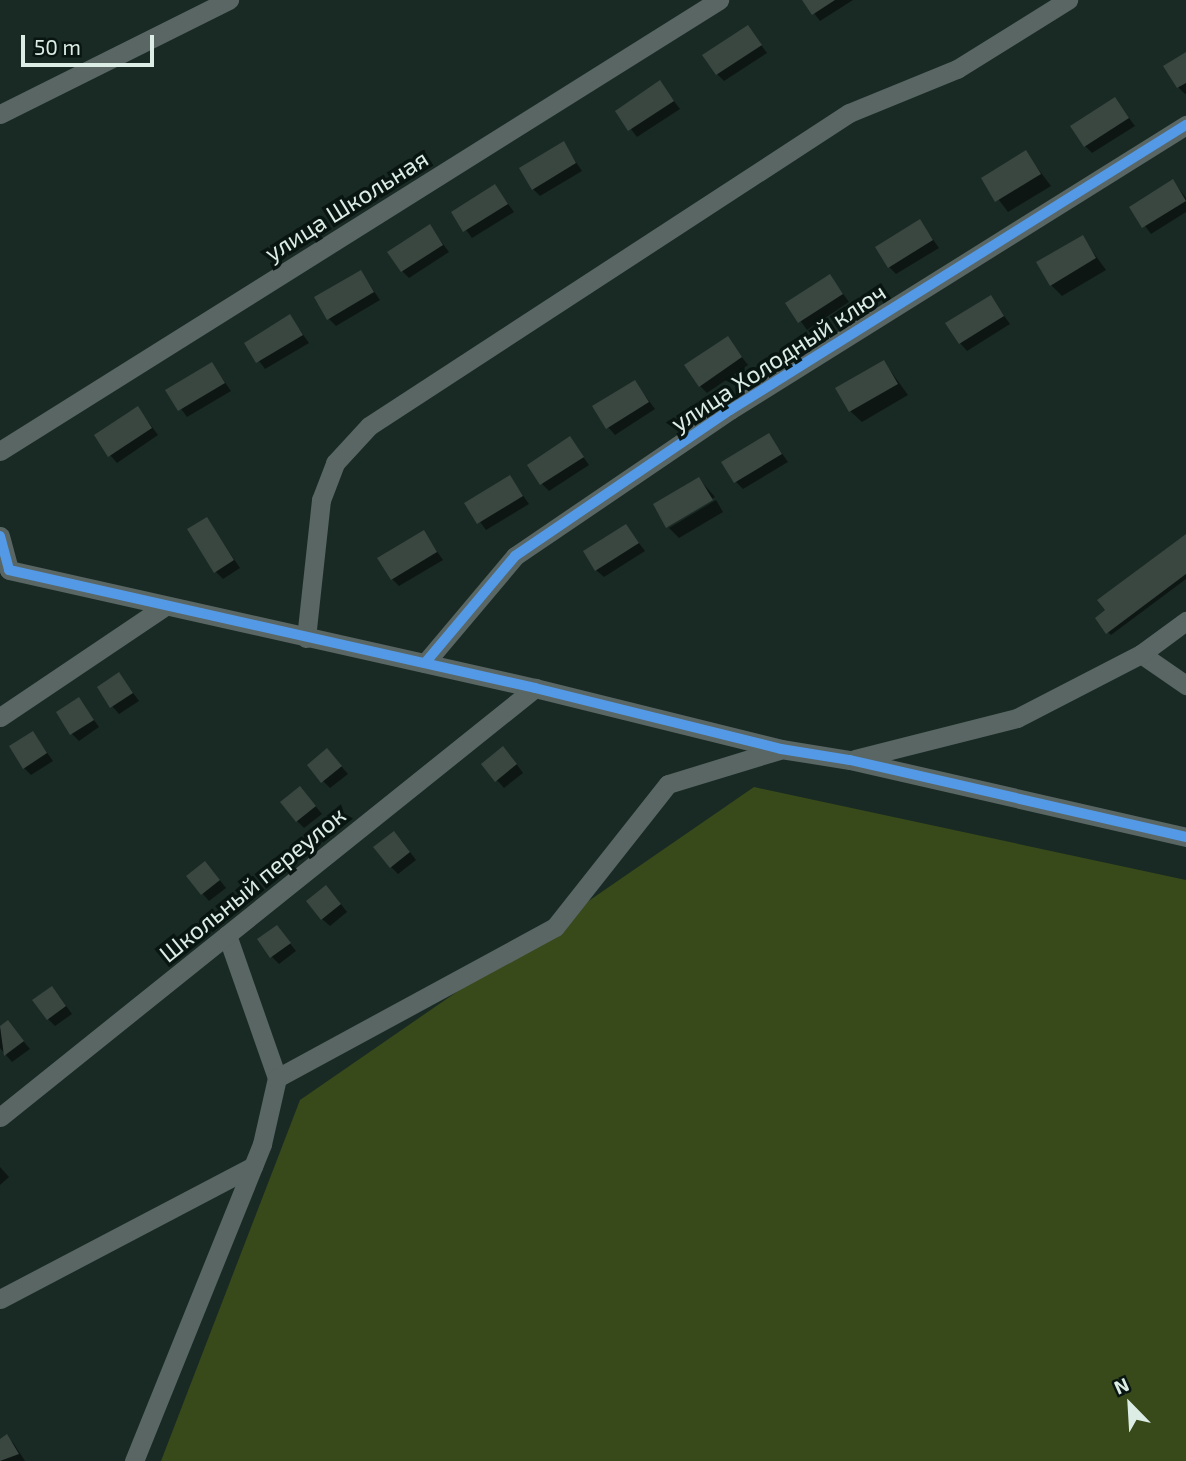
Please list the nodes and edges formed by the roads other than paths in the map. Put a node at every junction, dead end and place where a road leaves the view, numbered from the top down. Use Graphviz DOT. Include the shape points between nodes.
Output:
graph roads {
  1 [pos="229,0"];
  2 [pos="719,0"];
  3 [pos="1068,0"];
  4 [pos="0,114"];
  5 [pos="1186,125"];
  6 [pos="0,452"];
  7 [pos="0,537"];
  8 [pos="165,606"];
  9 [pos="1186,621"];
  10 [pos="306,638"];
  11 [pos="1140,654"];
  12 [pos="425,663"];
  13 [pos="1186,685"];
  14 [pos="535,688"];
  15 [pos="0,717"];
  16 [pos="781,749"];
  17 [pos="850,760"];
  18 [pos="1186,836"];
  19 [pos="227,935"];
  20 [pos="277,1078"];
  21 [pos="0,1117"];
  22 [pos="253,1166"];
  23 [pos="0,1298"];
  24 [pos="134,1461"];
  1 -- 4 [label="street"];
  2 -- 6 [label="street, улица Школьная"];
  3 -- 10 [label="street" via="957,69 849,113 369,426 335,463 321,500"];
  5 -- 12 [label="street, улица Холодный ключ" via="730,410 515,556"];
  7 -- 8 [label="street" via="9,570"];
  8 -- 10 [label="street"];
  8 -- 15 [label="street"];
  9 -- 11 [label="street"];
  10 -- 12 [label="street"];
  11 -- 13 [label="street"];
  11 -- 17 [label="street" via="1017,718"];
  12 -- 14 [label="street"];
  14 -- 16 [label="street"];
  14 -- 19 [label="street, Школьный переулок"];
  16 -- 17 [label="street"];
  16 -- 20 [label="street" via="668,784 555,927"];
  17 -- 18 [label="street"];
  19 -- 20 [label="street"];
  19 -- 21 [label="street, Школьный переулок"];
  20 -- 22 [label="street"];
  22 -- 23 [label="street"];
  22 -- 24 [label="street"];
}
